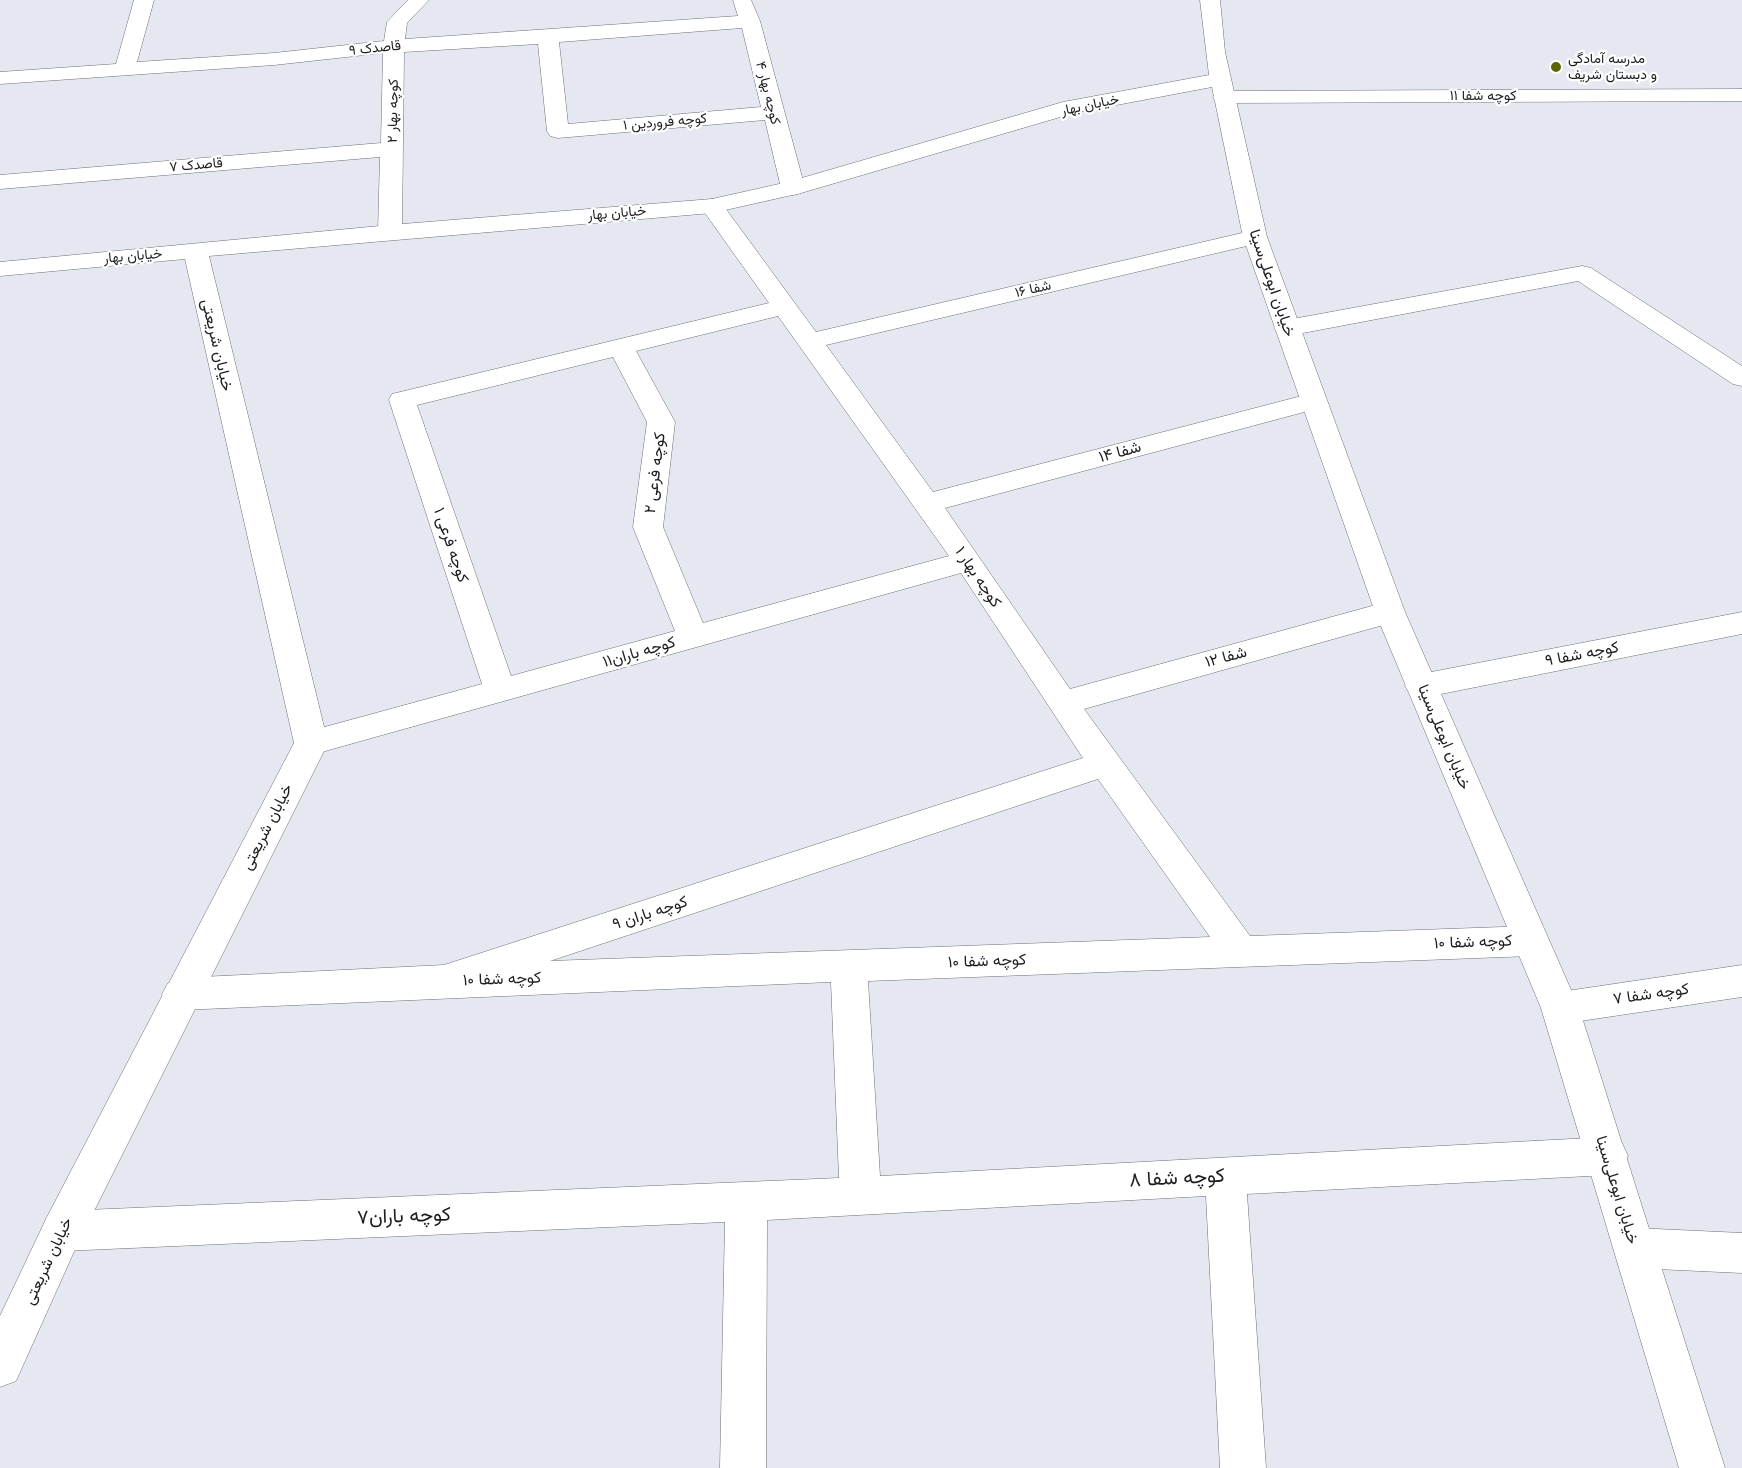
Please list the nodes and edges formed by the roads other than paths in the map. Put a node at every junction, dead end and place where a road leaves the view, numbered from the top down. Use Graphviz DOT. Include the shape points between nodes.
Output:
graph roads {
  1 [pos="144,0"];
  2 [pos="418,0"];
  3 [pos="741,0"];
  4 [pos="1210,0"];
  5 [pos="750,21"];
  6 [pos="548,37"];
  7 [pos="394,46"];
  8 [pos="125,69"];
  9 [pos="0,78"];
  10 [pos="1223,88"];
  11 [pos="1742,95"];
  12 [pos="772,113"];
  13 [pos="393,148"];
  14 [pos="0,182"];
  15 [pos="793,188"];
  16 [pos="712,206"];
  17 [pos="390,232"];
  18 [pos="1255,237"];
  19 [pos="195,250"];
  20 [pos="0,269"];
  21 [pos="785,307"];
  22 [pos="1287,328"];
  23 [pos="810,341"];
  24 [pos="621,347"];
  25 [pos="1742,378"];
  26 [pos="1313,401"];
  27 [pos="927,503"];
  28 [pos="968,561"];
  29 [pos="1390,612"];
  30 [pos="1742,623"];
  31 [pos="693,637"];
  32 [pos="1421,686"];
  33 [pos="500,691"];
  34 [pos="1062,703"];
  35 [pos="311,743"];
  36 [pos="1106,763"];
  37 [pos="1531,940"];
  38 [pos="1239,950"];
  39 [pos="849,967"];
  40 [pos="444,981"];
  41 [pos="1742,981"];
  42 [pos="181,994"];
  43 [pos="1560,1008"];
  44 [pos="1608,1156"];
  45 [pos="1225,1176"];
  46 [pos="860,1196"];
  47 [pos="746,1202"];
  48 [pos="62,1231"];
  49 [pos="1635,1248"];
  50 [pos="1742,1253"];
  51 [pos="0,1365"];
  52 [pos="743,1468"];
  53 [pos="1243,1468"];
  54 [pos="1702,1468"];
  1 -- 8 [label="street"];
  2 -- 7 [label="street, کوچه بهار ۲" via="398,22"];
  3 -- 5 [label="street, کوچه بهار ۴"];
  4 -- 10 [label="street, خیابان ابوعلی‌سینا"];
  5 -- 6 [label="street, قاصدک ۹"];
  5 -- 12 [label="street, کوچه بهار ۴"];
  6 -- 7 [label="street, قاصدک ۹"];
  6 -- 12 [label="street, کوچه فروردین ۱" via="558,131"];
  7 -- 8 [label="street, قاصدک ۹"];
  7 -- 13 [label="street, کوچه بهار ۲"];
  8 -- 9 [label="street, قاصدک ۹"];
  10 -- 11 [label="street, کوچه شفا ۱۱"];
  10 -- 15 [label="street, خیابان بهار" via="1071,107"];
  10 -- 18 [label="street, خیابان ابوعلی‌سینا"];
  12 -- 15 [label="street, کوچه بهار ۴"];
  13 -- 14 [label="street, قاصدک ۷"];
  13 -- 17 [label="street, کوچه بهار ۲"];
  15 -- 16 [label="street, خیابان بهار"];
  16 -- 17 [label="street, خیابان بهار"];
  16 -- 21 [label="street, کوچه بهار ۱"];
  17 -- 19 [label="street, خیابان بهار"];
  18 -- 22 [label="street, خیابان ابوعلی‌سینا"];
  18 -- 23 [label="street, شفا ۱۶"];
  19 -- 20 [label="street, خیابان بهار"];
  19 -- 35 [label="street, خیابان شریعتی"];
  21 -- 23 [label="street, کوچه بهار ۱"];
  21 -- 24 [label="street"];
  22 -- 25 [label="street" via="1582,273"];
  22 -- 26 [label="street, خیابان ابوعلی‌سینا"];
  23 -- 27 [label="street, کوچه بهار ۱"];
  24 -- 31 [label="street, کوچه فرعی ۲" via="661,422 648,527"];
  24 -- 33 [label="street, کوچه فرعی ۱" via="402,400"];
  26 -- 27 [label="street, شفا ۱۴"];
  26 -- 29 [label="street, خیابان ابوعلی‌سینا"];
  27 -- 28 [label="street, کوچه بهار ۱"];
  28 -- 31 [label="street, کوچه باران۱۱"];
  28 -- 34 [label="street, کوچه بهار ۱"];
  29 -- 32 [label="street, خیابان ابوعلی‌سینا"];
  29 -- 34 [label="street, شفا ۱۲"];
  30 -- 32 [label="street, کوچه شفا ۹"];
  31 -- 33 [label="street, کوچه باران۱۱"];
  32 -- 37 [label="street, خیابان ابوعلی‌سینا"];
  33 -- 35 [label="street, کوچه باران۱۱"];
  34 -- 36 [label="street, کوچه بهار ۱"];
  35 -- 42 [label="street, خیابان شریعتی"];
  36 -- 38 [label="street, کوچه بهار ۱"];
  36 -- 40 [label="street, کوچه باران ۹"];
  37 -- 38 [label="street, کوچه شفا ۱۰"];
  37 -- 43 [label="street, خیابان ابوعلی‌سینا"];
  38 -- 39 [label="street, کوچه شفا ۱۰"];
  39 -- 40 [label="street, کوچه شفا ۱۰"];
  39 -- 46 [label="street"];
  40 -- 42 [label="street, کوچه باران ۹"];
  41 -- 43 [label="street, کوچه شفا ۷"];
  42 -- 48 [label="street, خیابان شریعتی"];
  43 -- 44 [label="street, خیابان ابوعلی‌سینا"];
  44 -- 45 [label="street, کوچه شفا ۸"];
  44 -- 49 [label="street, خیابان ابوعلی‌سینا"];
  45 -- 46 [label="street, کوچه شفا ۸"];
  45 -- 53 [label="street"];
  46 -- 47 [label="street, کوچه شفا ۸"];
  47 -- 48 [label="street, کوچه باران۷"];
  47 -- 52 [label="street"];
  48 -- 51 [label="street, خیابان شریعتی"];
  49 -- 50 [label="street"];
  49 -- 54 [label="street, خیابان ابوعلی‌سینا"];
}
